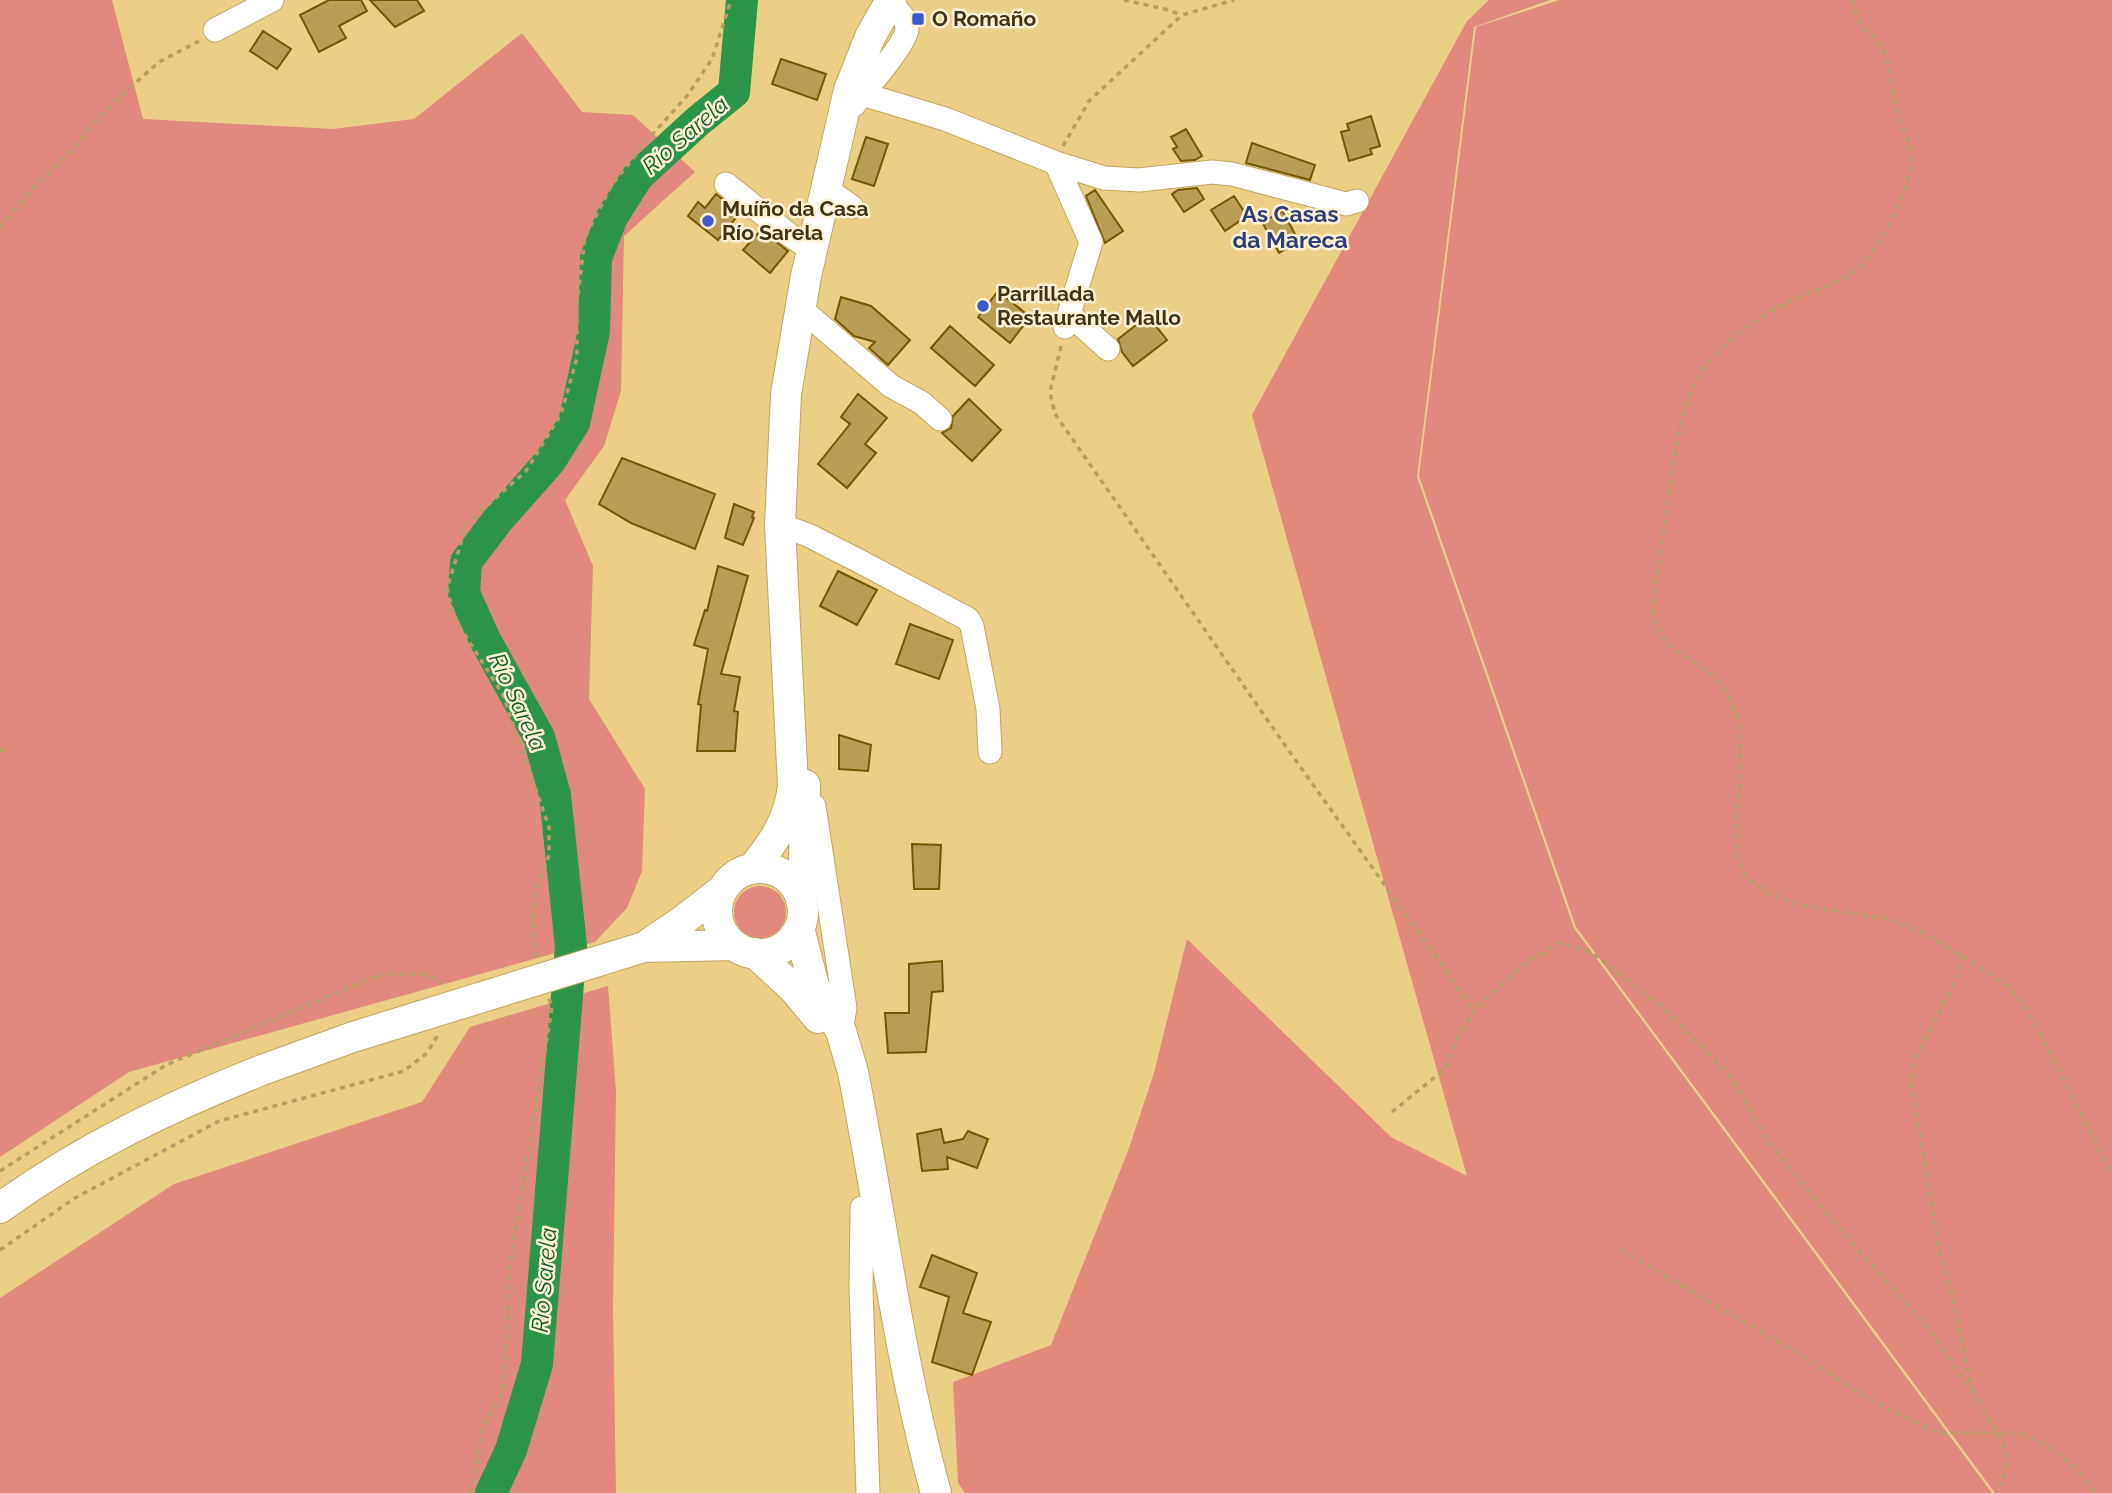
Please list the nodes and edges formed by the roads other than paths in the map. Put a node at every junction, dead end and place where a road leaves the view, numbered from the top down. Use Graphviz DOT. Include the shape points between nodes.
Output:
graph roads {
  1 [pos="272,0"];
  2 [pos="890,1"];
  3 [pos="215,30"];
  4 [pos="856,92"];
  5 [pos="1056,163"];
  6 [pos="726,184"];
  7 [pos="825,188"];
  8 [pos="1357,201"];
  9 [pos="852,207"];
  10 [pos="812,250"];
  11 [pos="800,308"];
  12 [pos="1108,349"];
  13 [pos="940,419"];
  14 [pos="780,525"];
  15 [pos="789,682"];
  16 [pos="990,752"];
  17 [pos="804,764"];
  18 [pos="815,816"];
  19 [pos="805,848"];
  20 [pos="752,869"];
  21 [pos="722,890"];
  22 [pos="800,914"];
  23 [pos="644,947"];
  24 [pos="745,949"];
  25 [pos="841,1031"];
  26 [pos="870,1173"];
  27 [pos="0,1208"];
  28 [pos="871,1302"];
  29 [pos="868,1493"];
  30 [pos="935,1493"];
  1 -- 3 [label="street"];
  2 -- 4 [label="main road" via="870,37"];
  4 -- 5 [label="street" via="945,119"];
  4 -- 7 [label="main road" via="838,130"];
  5 -- 8 [label="street" via="1114,179 1233,174 1346,204"];
  5 -- 12 [label="street" via="1091,242 1067,321"];
  6 -- 10 [label="street"];
  7 -- 9 [label="street"];
  7 -- 10 [label="main road"];
  10 -- 11 [label="main road"];
  11 -- 13 [label="street" via="891,386"];
  11 -- 14 [label="main road" via="786,394"];
  14 -- 15 [label="main road"];
  14 -- 16 [label="street" via="968,619 988,709"];
  15 -- 17 [label="main road"];
  15 -- 20 [label="main road" via="791,801 776,839"];
  17 -- 18 [label="street"];
  17 -- 19 [label="main road"];
  18 -- 19 [label="street"];
  18 -- 25 [label="street" via="845,1007"];
  19 -- 22 [label="main road"];
  20 -- 21 [label="main road" via="731,879"];
  20 -- 22 [label="main road" via="785,876 795,886"];
  21 -- 23 [label="main road"];
  21 -- 24 [label="main road" via="717,916 721,930"];
  22 -- 24 [label="main road" via="793,938 784,946 774,951"];
  22 -- 25 [label="main road" via="814,986"];
  23 -- 24 [label="main road"];
  23 -- 27 [label="main road, bridge" via="353,1037 194,1097 93,1147"];
  24 -- 28 [label="main road" via="806,1002 826,1032 840,1073 862,1208"];
  25 -- 26 [label="main road" via="853,1072"];
  26 -- 28 [label="street" via="881,1279"];
  26 -- 30 [label="main road"];
  28 -- 29 [label="street"];
  28 -- 30 [label="main road" via="920,1468"];
}
